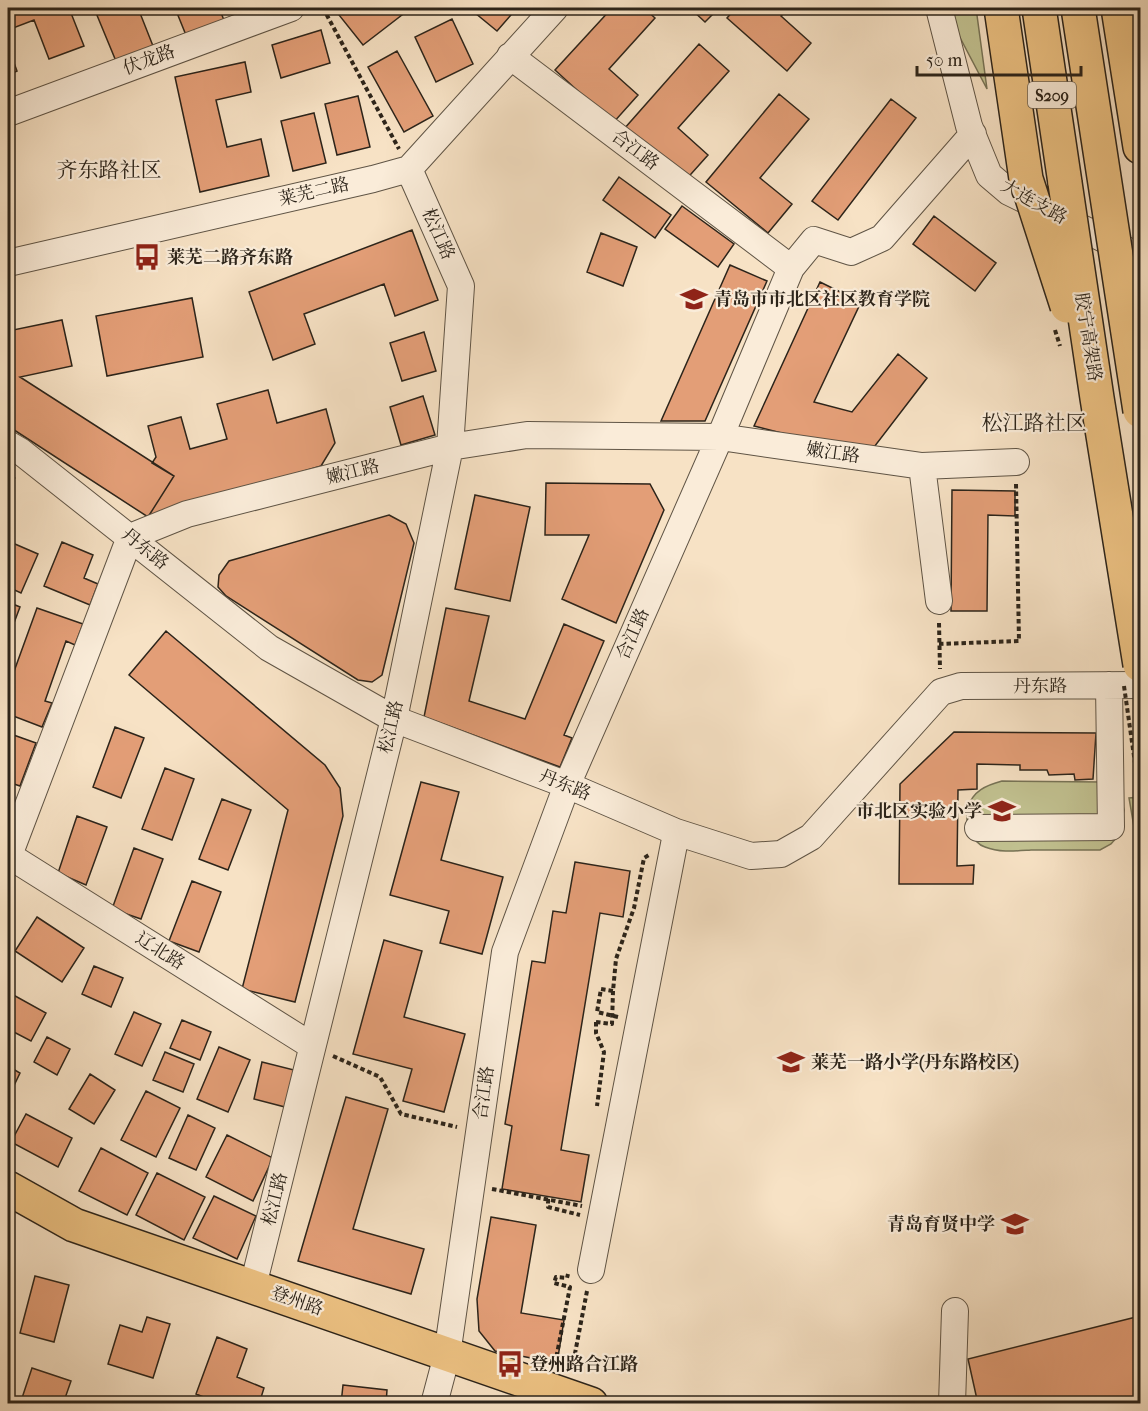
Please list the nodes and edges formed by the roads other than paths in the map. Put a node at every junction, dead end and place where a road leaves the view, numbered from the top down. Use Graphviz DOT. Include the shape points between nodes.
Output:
graph roads {
  1 [pos="291,8"];
  2 [pos="555,8"];
  3 [pos="939,8"];
  4 [pos="1001,8"];
  5 [pos="1039,8"];
  6 [pos="1078,8"];
  7 [pos="1118,8"];
  8 [pos="510,56"];
  9 [pos="8,113"];
  10 [pos="973,134"];
  11 [pos="1140,147"];
  12 [pos="405,160"];
  13 [pos="1140,257"];
  14 [pos="8,263"];
  15 [pos="791,268"];
  16 [pos="1140,303"];
  17 [pos="1097,398"];
  18 [pos="1139,401"];
  19 [pos="720,437"];
  20 [pos="8,444"];
  21 [pos="450,447"];
  22 [pos="1016,462"];
  23 [pos="922,466"];
  24 [pos="130,537"];
  25 [pos="939,601"];
  26 [pos="1128,680"];
  27 [pos="394,719"];
  28 [pos="567,785"];
  29 [pos="978,828"];
  30 [pos="675,839"];
  31 [pos="8,856"];
  32 [pos="322,1051"];
  33 [pos="8,1188"];
  34 [pos="591,1270"];
  35 [pos="253,1286"];
  36 [pos="955,1311"];
  37 [pos="447,1354"];
  38 [pos="434,1404"];
  39 [pos="591,1404"];
  40 [pos="952,1404"];
  1 -- 9 [label="street, 伏龙路"];
  2 -- 8 [label="street"];
  3 -- 10 [label="street, 大连支路"];
  4 -- 17 [label="main road, bridge" via="1026,179"];
  5 -- 17 [label="main road, 胶宁高架路 / S209, bridge"];
  6 -- 18 [label="main road, S209, bridge"];
  7 -- 11 [label="main road"];
  8 -- 12 [label="street"];
  8 -- 15 [label="street, 合江路"];
  10 -- 13 [label="street, 大连支路" via="989,175 1009,192"];
  10 -- 15 [label="street" via="882,238 851,252 814,240"];
  12 -- 14 [label="street, 莱芜二路" via="373,179"];
  12 -- 21 [label="street, 松江路" via="461,286"];
  15 -- 19 [label="street, 合江路"];
  16 -- 18 [label="main road, bridge"];
  17 -- 26 [label="main road, 胶宁高架路 / S209, bridge"];
  19 -- 21 [label="street, 嫩江路" via="527,435"];
  19 -- 23 [label="street, 嫩江路"];
  19 -- 28 [label="street, 合江路"];
  20 -- 24 [label="street, 丹东路"];
  21 -- 24 [label="street, 嫩江路" via="187,514"];
  21 -- 27 [label="street, 松江路"];
  22 -- 23 [label="street, 嫩江路"];
  23 -- 25 [label="street"];
  24 -- 27 [label="street, 丹东路" via="269,648"];
  24 -- 31 [label="street"];
  26 -- 28 [label="street, 丹东路" via="961,686 941,693 811,837 781,854 751,856 676,832"];
  26 -- 29 [label="street" via="1111,827"];
  27 -- 28 [label="street, 丹东路"];
  27 -- 32 [label="street, 松江路"];
  28 -- 37 [label="street, 合江路" via="505,952"];
  30 -- 34 [label="street"];
  31 -- 32 [label="street, 辽北路"];
  32 -- 35 [label="street, 松江路"];
  33 -- 35 [label="main road, 登州路" via="74,1225"];
  35 -- 37 [label="main road, 登州路"];
  36 -- 40 [label="street"];
  37 -- 38 [label="street, 合江路"];
  37 -- 39 [label="main road, 登州路"];
}
